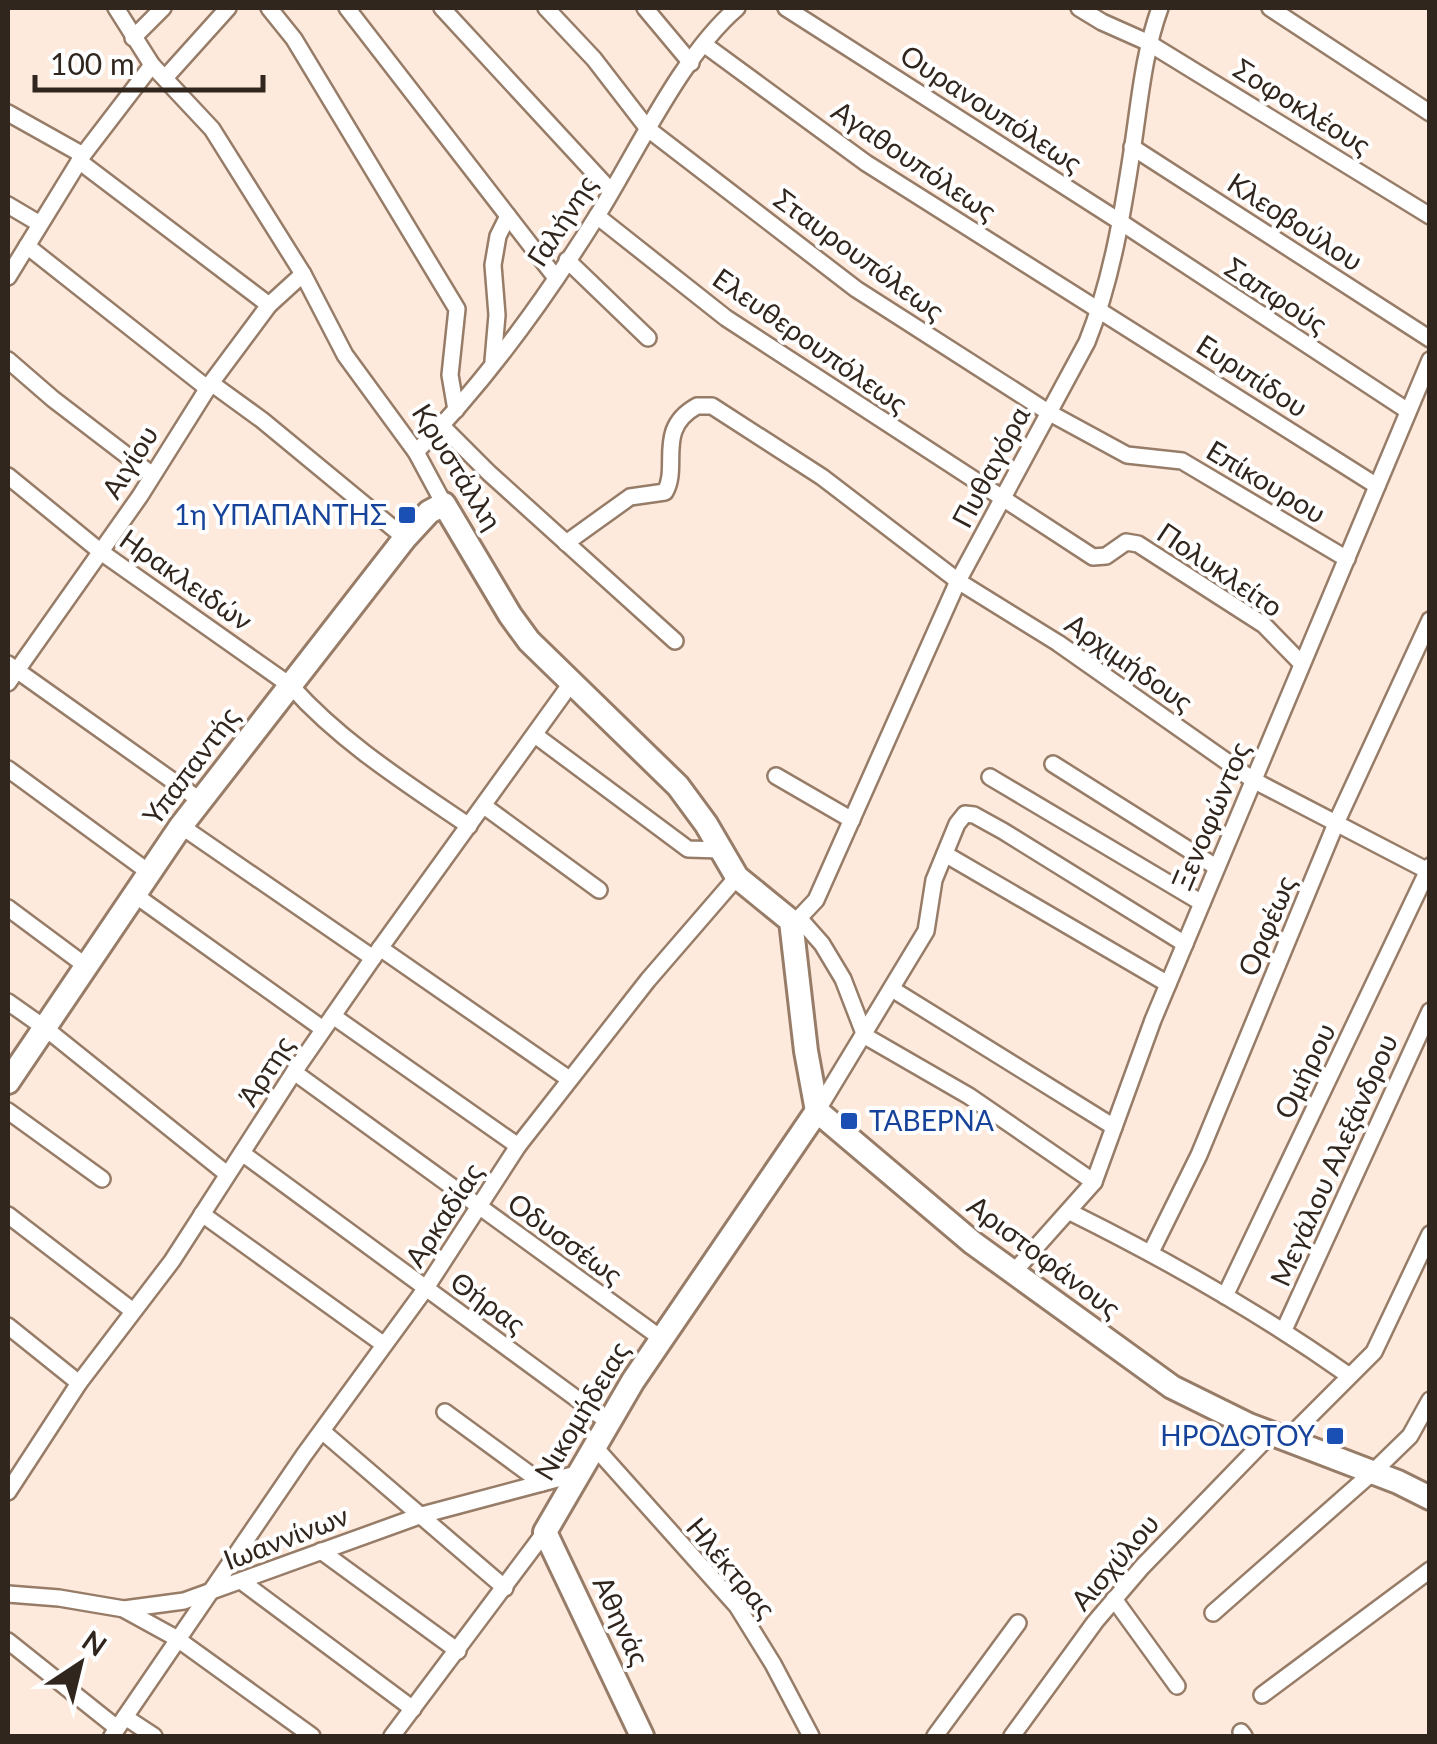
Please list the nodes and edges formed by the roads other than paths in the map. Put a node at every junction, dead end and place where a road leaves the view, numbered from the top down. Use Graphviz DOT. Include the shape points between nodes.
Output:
graph roads {
  1 [pos="116,8"];
  2 [pos="163,8"];
  3 [pos="228,8"];
  4 [pos="268,8"];
  5 [pos="347,8"];
  6 [pos="442,8"];
  7 [pos="546,8"];
  8 [pos="645,8"];
  9 [pos="737,8"];
  10 [pos="786,8"];
  11 [pos="1080,8"];
  12 [pos="1160,8"];
  13 [pos="1270,8"];
  14 [pos="134,38"];
  15 [pos="1147,42"];
  16 [pos="705,45"];
  17 [pos="691,62"];
  18 [pos="152,66"];
  19 [pos="165,78"];
  20 [pos="8,112"];
  21 [pos="1430,114"];
  22 [pos="648,128"];
  23 [pos="1132,147"];
  24 [pos="81,158"];
  25 [pos="612,191"];
  26 [pos="8,204"];
  27 [pos="508,216"];
  28 [pos="597,216"];
  29 [pos="1430,216"];
  30 [pos="1119,220"];
  31 [pos="40,224"];
  32 [pos="28,246"];
  33 [pos="567,260"];
  34 [pos="303,274"];
  35 [pos="8,278"];
  36 [pos="556,278"];
  37 [pos="269,305"];
  38 [pos="1100,309"];
  39 [pos="648,338"];
  40 [pos="1430,339"];
  41 [pos="8,360"];
  42 [pos="1430,360"];
  43 [pos="492,361"];
  44 [pos="209,386"];
  45 [pos="456,410"];
  46 [pos="1408,411"];
  47 [pos="1048,412"];
  48 [pos="442,426"];
  49 [pos="416,452"];
  50 [pos="151,474"];
  51 [pos="8,476"];
  52 [pos="1376,486"];
  53 [pos="1002,499"];
  54 [pos="444,504"];
  55 [pos="117,530"];
  56 [pos="405,538"];
  57 [pos="566,542"];
  58 [pos="102,552"];
  59 [pos="1347,559"];
  60 [pos="127,571"];
  61 [pos="958,581"];
  62 [pos="1430,620"];
  63 [pos="674,641"];
  64 [pos="1302,664"];
  65 [pos="10,672"];
  66 [pos="572,682"];
  67 [pos="291,686"];
  68 [pos="535,735"];
  69 [pos="1053,764"];
  70 [pos="8,769"];
  71 [pos="776,776"];
  72 [pos="990,776"];
  73 [pos="1253,780"];
  74 [pos="201,800"];
  75 [pos="484,806"];
  76 [pos="852,820"];
  77 [pos="1336,821"];
  78 [pos="181,826"];
  79 [pos="469,826"];
  80 [pos="722,850"];
  81 [pos="945,854"];
  82 [pos="1216,867"];
  83 [pos="1429,869"];
  84 [pos="150,873"];
  85 [pos="737,877"];
  86 [pos="599,890"];
  87 [pos="134,895"];
  88 [pos="1202,903"];
  89 [pos="8,908"];
  90 [pos="795,920"];
  91 [pos="1185,944"];
  92 [pos="376,953"];
  93 [pos="86,966"];
  94 [pos="1168,984"];
  95 [pos="892,990"];
  96 [pos="8,1002"];
  97 [pos="1430,1011"];
  98 [pos="328,1022"];
  99 [pos="45,1028"];
  100 [pos="865,1036"];
  101 [pos="294,1072"];
  102 [pos="569,1080"];
  103 [pos="8,1082"];
  104 [pos="8,1111"];
  105 [pos="817,1111"];
  106 [pos="1114,1126"];
  107 [pos="518,1146"];
  108 [pos="242,1153"];
  109 [pos="228,1174"];
  110 [pos="102,1179"];
  111 [pos="1094,1182"];
  112 [pos="480,1210"];
  113 [pos="1070,1212"];
  114 [pos="202,1214"];
  115 [pos="8,1215"];
  116 [pos="1430,1234"];
  117 [pos="1151,1252"];
  118 [pos="1012,1274"];
  119 [pos="426,1288"];
  120 [pos="1225,1296"];
  121 [pos="133,1311"];
  122 [pos="8,1326"];
  123 [pos="1284,1330"];
  124 [pos="662,1339"];
  125 [pos="383,1344"];
  126 [pos="1348,1375"];
  127 [pos="79,1383"];
  128 [pos="1430,1400"];
  129 [pos="445,1412"];
  130 [pos="608,1421"];
  131 [pos="322,1430"];
  132 [pos="1279,1436"];
  133 [pos="593,1444"];
  134 [pos="1373,1472"];
  135 [pos="576,1474"];
  136 [pos="10,1480"];
  137 [pos="542,1483"];
  138 [pos="1430,1498"];
  139 [pos="422,1515"];
  140 [pos="545,1532"];
  141 [pos="321,1551"];
  142 [pos="1430,1570"];
  143 [pos="241,1581"];
  144 [pos="505,1588"];
  145 [pos="8,1594"];
  146 [pos="210,1594"];
  147 [pos="1114,1599"];
  148 [pos="124,1609"];
  149 [pos="1213,1612"];
  150 [pos="1018,1623"];
  151 [pos="176,1638"];
  152 [pos="8,1641"];
  153 [pos="458,1651"];
  154 [pos="1177,1686"];
  155 [pos="1262,1695"];
  156 [pos="414,1709"];
  157 [pos="118,1727"];
  158 [pos="395,1735"];
  159 [pos="154,1736"];
  160 [pos="312,1736"];
  161 [pos="642,1736"];
  162 [pos="811,1736"];
  163 [pos="935,1736"];
  164 [pos="1012,1736"];
  1 -- 14 [label="street, Κρυστάλλη"];
  2 -- 14 [label="street"];
  3 -- 19 [label="street"];
  4 -- 45 [label="street" via="294,39 457,309 450,374"];
  5 -- 27 [label="street"];
  6 -- 25 [label="street"];
  7 -- 22 [label="street, Σταυρουπόλεως"];
  8 -- 17 [label="street"];
  9 -- 16 [label="street, Γαλήνης"];
  10 -- 30 [label="street, Ουρανουπόλεως"];
  11 -- 15 [label="street, Σοφοκλέους"];
  12 -- 15 [label="street, Πυθαγόρα"];
  13 -- 21 [label="street"];
  14 -- 18 [label="street, Κρυστάλλη"];
  15 -- 23 [label="street, Πυθαγόρα"];
  15 -- 29 [label="street, Σοφοκλέους"];
  16 -- 17 [label="street, Γαλήνης"];
  16 -- 38 [label="street, Αγαθουπόλεως" via="866,163"];
  17 -- 22 [label="street, Γαλήνης"];
  18 -- 19 [label="street, Κρυστάλλη"];
  18 -- 24 [label="street"];
  19 -- 34 [label="street, Κρυστάλλη" via="212,129"];
  20 -- 24 [label="street"];
  22 -- 25 [label="street, Γαλήνης"];
  22 -- 47 [label="street, Σταυρουπόλεως" via="856,289"];
  23 -- 30 [label="street, Πυθαγόρα"];
  23 -- 40 [label="street, Κλεοβούλου"];
  24 -- 31 [label="street"];
  24 -- 37 [label="street"];
  25 -- 28 [label="street, Γαλήνης"];
  26 -- 31 [label="street"];
  27 -- 36 [label="street"];
  27 -- 43 [label="street" via="493,266"];
  28 -- 33 [label="street, Γαλήνης"];
  28 -- 53 [label="street, Ελευθερουπόλεως" via="726,318"];
  30 -- 38 [label="street, Πυθαγόρα"];
  30 -- 46 [label="street, Σαπφούς"];
  31 -- 32 [label="street"];
  32 -- 35 [label="street"];
  32 -- 44 [label="street"];
  33 -- 36 [label="street, Γαλήνης"];
  33 -- 39 [label="street"];
  34 -- 37 [label="street, Αιγίου"];
  34 -- 49 [label="street, Κρυστάλλη" via="345,355"];
  36 -- 43 [label="street, Γαλήνης"];
  37 -- 44 [label="street, Αιγίου"];
  38 -- 47 [label="street, Πυθαγόρα"];
  38 -- 52 [label="street, Ευριπίδου"];
  41 -- 50 [label="street"];
  42 -- 46 [label="street, Ξενοφώντος"];
  43 -- 45 [label="street, Γαλήνης"];
  44 -- 50 [label="street, Αιγίου"];
  44 -- 56 [label="street" via="262,420"];
  45 -- 48 [label="street, Γαλήνης"];
  46 -- 52 [label="street, Ξενοφώντος"];
  47 -- 53 [label="street, Πυθαγόρα"];
  47 -- 59 [label="street, Επίκουρου" via="1127,455 1182,460"];
  48 -- 49 [label="street, Γαλήνης"];
  48 -- 57 [label="street"];
  49 -- 54 [label="street, Κρυστάλλη"];
  50 -- 55 [label="street, Αιγίου"];
  51 -- 58 [label="street, Ηρακλειδών"];
  52 -- 59 [label="street, Ξενοφώντος"];
  53 -- 61 [label="street, Πυθαγόρα"];
  53 -- 64 [label="street, Πολυκλείτο" via="1093,558 1126,542 1138,544 1264,625"];
  54 -- 56 [label="street, Υπαπαντής"];
  54 -- 66 [label="street, Κρυστάλλη" via="510,615"];
  55 -- 58 [label="street, Αιγίου"];
  55 -- 60 [label="street"];
  56 -- 67 [label="street, Υπαπαντής"];
  57 -- 61 [label="street, Αρχιμήδους" via="630,497 665,492 672,478 669,449 680,422 704,404 822,477"];
  57 -- 63 [label="street"];
  58 -- 60 [label="street, Ηρακλειδών"];
  58 -- 65 [label="street, Αιγίου"];
  59 -- 64 [label="street, Ξενοφώντος"];
  60 -- 67 [label="street, Ηρακλειδών"];
  61 -- 73 [label="street, Αρχιμήδους"];
  61 -- 76 [label="street, Πυθαγόρα"];
  62 -- 77 [label="street, Ορφέως"];
  64 -- 73 [label="street, Ξενοφώντος"];
  65 -- 74 [label="street"];
  66 -- 68 [label="street, Άρτης"];
  66 -- 80 [label="street, Κρυστάλλη" via="678,786"];
  67 -- 74 [label="street, Υπαπαντής"];
  67 -- 79 [label="street, Ηρακλειδών" via="375,762"];
  68 -- 75 [label="street, Άρτης"];
  68 -- 80 [label="street" via="688,849"];
  69 -- 82 [label="street"];
  70 -- 84 [label="street"];
  71 -- 76 [label="street"];
  72 -- 88 [label="street"];
  73 -- 77 [label="street, Αρχιμήδους"];
  73 -- 82 [label="street, Ξενοφώντος"];
  74 -- 78 [label="street, Υπαπαντής"];
  75 -- 79 [label="street, Άρτης"];
  75 -- 86 [label="street"];
  76 -- 90 [label="street, Πυθαγόρα" via="816,900"];
  77 -- 83 [label="street, Αρχιμήδους"];
  77 -- 117 [label="street, Ορφέως" via="1199,1156"];
  78 -- 84 [label="street, Υπαπαντής"];
  78 -- 92 [label="street"];
  79 -- 92 [label="street, Άρτης"];
  80 -- 85 [label="street, Κρυστάλλη"];
  81 -- 91 [label="street" via="956,824 974,815"];
  81 -- 94 [label="street"];
  81 -- 95 [label="street" via="927,928"];
  82 -- 88 [label="street, Ξενοφώντος"];
  83 -- 120 [label="street, Ομήρου"];
  84 -- 87 [label="street, Υπαπαντής"];
  85 -- 90 [label="street, Κρυστάλλη"];
  85 -- 102 [label="street, Αρκαδίας"];
  87 -- 93 [label="street, Υπαπαντής"];
  87 -- 98 [label="street"];
  88 -- 91 [label="street, Ξενοφώντος"];
  89 -- 93 [label="street"];
  90 -- 100 [label="street" via="822,944"];
  90 -- 105 [label="street"];
  91 -- 94 [label="street, Ξενοφώντος"];
  92 -- 98 [label="street, Άρτης"];
  92 -- 102 [label="street"];
  93 -- 99 [label="street, Υπαπαντής"];
  94 -- 106 [label="street, Ξενοφώντος"];
  95 -- 100 [label="street"];
  95 -- 106 [label="street"];
  96 -- 99 [label="street"];
  97 -- 123 [label="street, Μεγάλου Αλεξάνδρου"];
  98 -- 101 [label="street, Άρτης"];
  98 -- 107 [label="street"];
  99 -- 103 [label="street, Υπαπαντής"];
  99 -- 109 [label="street"];
  100 -- 105 [label="street"];
  100 -- 111 [label="street" via="969,1096"];
  101 -- 108 [label="street, Άρτης"];
  101 -- 112 [label="street, Οδυσσέως"];
  102 -- 107 [label="street, Αρκαδίας"];
  104 -- 110 [label="street"];
  105 -- 118 [label="street, Αριστοφάνους"];
  105 -- 124 [label="street, Νικομήδειας"];
  106 -- 111 [label="street, Ξενοφώντος"];
  107 -- 112 [label="street, Αρκαδίας"];
  108 -- 109 [label="street, Άρτης"];
  108 -- 119 [label="street, Θήρας"];
  109 -- 114 [label="street, Άρτης"];
  111 -- 113 [label="street, Ξενοφώντος"];
  112 -- 119 [label="street, Αρκαδίας"];
  112 -- 124 [label="street, Οδυσσέως"];
  113 -- 117 [label="street"];
  113 -- 118 [label="street, Ξενοφώντος"];
  114 -- 121 [label="street, Άρτης"];
  114 -- 125 [label="street"];
  115 -- 121 [label="street"];
  116 -- 126 [label="street, Αισχύλου" via="1381,1341"];
  117 -- 120 [label="street"];
  118 -- 132 [label="street, Αριστοφάνους" via="1172,1388"];
  119 -- 125 [label="street, Αρκαδίας"];
  119 -- 130 [label="street, Θήρας"];
  120 -- 123 [label="street"];
  121 -- 127 [label="street, Άρτης"];
  122 -- 127 [label="street"];
  123 -- 126 [label="street"];
  124 -- 130 [label="street, Νικομήδειας"];
  125 -- 131 [label="street, Αρκαδίας"];
  126 -- 132 [label="street, Αισχύλου"];
  127 -- 136 [label="street, Άρτης"];
  128 -- 134 [label="street" via="1410,1436"];
  129 -- 137 [label="street"];
  130 -- 133 [label="street, Νικομήδειας"];
  131 -- 139 [label="street"];
  131 -- 146 [label="street, Αρκαδίας"];
  132 -- 134 [label="street, Αριστοφάνους"];
  132 -- 147 [label="street, Αισχύλου" via="1191,1514"];
  133 -- 135 [label="street, Νικομήδειας"];
  133 -- 162 [label="street, Ηλέκτρας" via="737,1606"];
  134 -- 138 [label="street, Αριστοφάνους"];
  134 -- 149 [label="street"];
  135 -- 137 [label="street, Ιωαννίνων"];
  135 -- 140 [label="street, Νικομήδειας"];
  137 -- 139 [label="street, Ιωαννίνων"];
  139 -- 141 [label="street, Ιωαννίνων"];
  139 -- 144 [label="street"];
  140 -- 144 [label="street, Νικομήδειας"];
  140 -- 161 [label="street, Αθηνάς"];
  141 -- 143 [label="street, Ιωαννίνων"];
  141 -- 153 [label="street"];
  142 -- 155 [label="street"];
  143 -- 146 [label="street, Ιωαννίνων"];
  143 -- 156 [label="street"];
  144 -- 153 [label="street, Νικομήδειας"];
  145 -- 148 [label="street, Ιωαννίνων"];
  146 -- 148 [label="street, Ιωαννίνων"];
  146 -- 151 [label="street, Αρκαδίας"];
  147 -- 154 [label="street"];
  147 -- 164 [label="street, Αισχύλου"];
  148 -- 151 [label="street"];
  150 -- 163 [label="street"];
  151 -- 157 [label="street"];
  151 -- 160 [label="street"];
  152 -- 157 [label="street"];
  153 -- 156 [label="street, Νικομήδειας"];
  156 -- 158 [label="street, Νικομήδειας"];
  157 -- 159 [label="street"];
}
